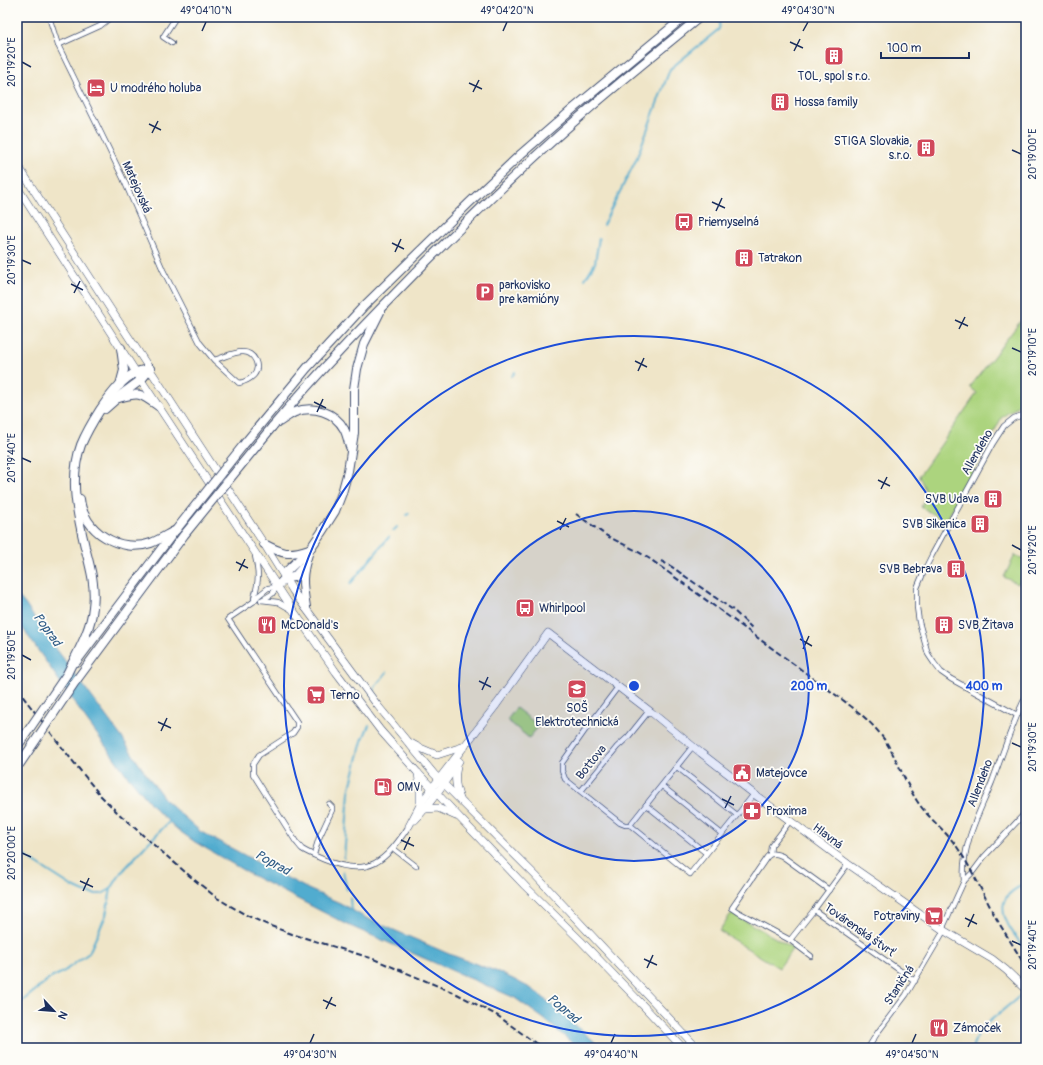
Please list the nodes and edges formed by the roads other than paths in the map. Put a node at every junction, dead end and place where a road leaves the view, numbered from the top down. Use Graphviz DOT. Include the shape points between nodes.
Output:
graph roads {
  1 [pos="49,17"];
  2 [pos="111,17"];
  3 [pos="176,17"];
  4 [pos="684,17"];
  5 [pos="700,17"];
  6 [pos="172,43"];
  7 [pos="58,45"];
  8 [pos="17,164"];
  9 [pos="17,187"];
  10 [pos="384,304"];
  11 [pos="121,348"];
  12 [pos="214,360"];
  13 [pos="150,369"];
  14 [pos="136,372"];
  15 [pos="141,380"];
  16 [pos="119,386"];
  17 [pos="116,399"];
  18 [pos="158,406"];
  19 [pos="1026,414"];
  20 [pos="272,427"];
  21 [pos="351,448"];
  22 [pos="176,530"];
  23 [pos="264,544"];
  24 [pos="310,549"];
  25 [pos="254,550"];
  26 [pos="304,566"];
  27 [pos="285,578"];
  28 [pos="277,587"];
  29 [pos="261,600"];
  30 [pos="253,602"];
  31 [pos="306,607"];
  32 [pos="293,610"];
  33 [pos="67,674"];
  34 [pos="618,687"];
  35 [pos="1026,696"];
  36 [pos="649,711"];
  37 [pos="1017,715"];
  38 [pos="404,739"];
  39 [pos="465,746"];
  40 [pos="693,746"];
  41 [pos="17,747"];
  42 [pos="459,761"];
  43 [pos="18,766"];
  44 [pos="677,767"];
  45 [pos="418,773"];
  46 [pos="438,779"];
  47 [pos="444,785"];
  48 [pos="662,786"];
  49 [pos="432,788"];
  50 [pos="581,791"];
  51 [pos="437,794"];
  52 [pos="754,794"];
  53 [pos="460,801"];
  54 [pos="329,804"];
  55 [pos="646,805"];
  56 [pos="423,807"];
  57 [pos="1026,812"];
  58 [pos="737,815"];
  59 [pos="458,816"];
  60 [pos="790,821"];
  61 [pos="630,825"];
  62 [pos="409,826"];
  63 [pos="722,834"];
  64 [pos="394,849"];
  65 [pos="706,853"];
  66 [pos="314,854"];
  67 [pos="770,854"];
  68 [pos="848,864"];
  69 [pos="416,866"];
  70 [pos="964,881"];
  71 [pos="829,890"];
  72 [pos="814,910"];
  73 [pos="944,927"];
  74 [pos="790,940"];
  75 [pos="811,956"];
  76 [pos="914,980"];
  77 [pos="1025,988"];
  78 [pos="683,1048"];
  79 [pos="697,1048"];
  80 [pos="868,1048"];
  1 -- 7 [label="street, Matejovská"];
  2 -- 7 [label="street" via="100,26"];
  3 -- 6 [label="street" via="161,35"];
  4 -- 22 [label="highway, bridge" via="520,154 363,307 307,368"];
  5 -- 10 [label="highway" via="530,161"];
  7 -- 12 [label="street, Matejovská" via="123,178 163,270 200,343"];
  8 -- 13 [label="main road"];
  9 -- 11 [label="main road"];
  10 -- 20 [label="highway"];
  10 -- 21 [label="highway" via="359,358 354,389 354,433"];
  11 -- 14 [label="main road"];
  11 -- 16 [label="highway" via="124,370"];
  12 -- 12 [label="street, Matejovská" via="239,383 252,377 257,366 250,354 242,352"];
  13 -- 14 [label="highway"];
  13 -- 15 [label="highway"];
  13 -- 23 [label="main road"];
  14 -- 15 [label="main road"];
  14 -- 16 [label="highway"];
  15 -- 17 [label="highway"];
  15 -- 18 [label="main road"];
  16 -- 33 [label="highway" via="91,424 81,444 77,460 74,487 76,507 91,570 94,606 90,622"];
  17 -- 18 [label="highway" via="136,393"];
  17 -- 22 [label="highway" via="97,422 86,444 81,461 80,505 96,531 109,540 123,545 151,543"];
  18 -- 25 [label="main road"];
  19 -- 37 [label="street, Allendeho" via="1014,418 1004,426 993,443 932,555 917,588 919,622 928,654 941,672"];
  20 -- 21 [label="highway" via="294,412 308,409 322,411 340,423"];
  20 -- 43 [label="highway, bridge" via="184,535 75,682"];
  21 -- 24 [label="highway" via="346,482 335,511"];
  22 -- 33 [label="highway"];
  23 -- 24 [label="highway" via="286,554"];
  23 -- 27 [label="main road"];
  24 -- 26 [label="highway"];
  24 -- 27 [label="highway" via="287,571"];
  25 -- 28 [label="main road"];
  25 -- 30 [label="street" via="259,576"];
  26 -- 27 [label="highway" via="294,577"];
  26 -- 31 [label="highway" via="302,584"];
  27 -- 28 [label="highway"];
  27 -- 31 [label="main road"];
  28 -- 29 [label="street" via="272,594"];
  28 -- 30 [label="street" via="268,588"];
  28 -- 32 [label="main road"];
  29 -- 30 [label="street"];
  29 -- 32 [label="street" via="278,602"];
  30 -- 66 [label="street" via="228,619 297,722 293,733 259,755 253,764 253,774 296,842 302,849"];
  31 -- 38 [label="main road"];
  32 -- 45 [label="main road" via="374,721"];
  33 -- 41 [label="highway, bridge"];
  34 -- 36 [label="main road, Hlavná"];
  34 -- 39 [label="main road, Hlavná" via="548,633"];
  34 -- 50 [label="street" via="562,763 565,779"];
  35 -- 37 [label="street, Allendeho"];
  36 -- 40 [label="main road, Hlavná"];
  36 -- 50 [label="street, Bottova"];
  37 -- 70 [label="street, Allendeho" via="970,835 964,859"];
  38 -- 39 [label="main road" via="437,755"];
  38 -- 46 [label="main road"];
  39 -- 42 [label="main road"];
  39 -- 46 [label="main road"];
  40 -- 44 [label="street"];
  40 -- 52 [label="main road, Hlavná"];
  42 -- 47 [label="main road"];
  42 -- 53 [label="main road" via="455,776"];
  44 -- 48 [label="street"];
  44 -- 58 [label="street"];
  45 -- 49 [label="main road"];
  45 -- 56 [label="main road"];
  46 -- 47 [label="main road"];
  46 -- 49 [label="main road"];
  47 -- 51 [label="main road"];
  47 -- 53 [label="main road"];
  48 -- 55 [label="street"];
  48 -- 63 [label="street"];
  49 -- 51 [label="main road"];
  49 -- 56 [label="main road"];
  50 -- 61 [label="street" via="620,823"];
  51 -- 56 [label="main road"];
  51 -- 59 [label="main road"];
  52 -- 58 [label="street"];
  52 -- 60 [label="main road, Hlavná"];
  53 -- 79 [label="main road" via="536,876"];
  54 -- 66 [label="street" via="332,810"];
  55 -- 61 [label="street"];
  55 -- 65 [label="street"];
  56 -- 59 [label="main road" via="438,808"];
  56 -- 62 [label="main road"];
  57 -- 70 [label="street"];
  58 -- 63 [label="street"];
  59 -- 78 [label="main road"];
  60 -- 67 [label="street" via="771,846"];
  60 -- 68 [label="main road, Hlavná"];
  61 -- 65 [label="street" via="690,874"];
  62 -- 64 [label="street"];
  63 -- 65 [label="street"];
  64 -- 66 [label="street" via="373,864 359,868 334,863"];
  64 -- 69 [label="street"];
  67 -- 71 [label="street, Továrenská štvrť" via="782,856"];
  67 -- 74 [label="street" via="732,908"];
  68 -- 71 [label="street, Továrenská štvrť"];
  68 -- 73 [label="main road, Hlavná"];
  70 -- 73 [label="street, Staničná"];
  71 -- 72 [label="street, Továrenská štvrť"];
  72 -- 74 [label="street, Továrenská štvrť"];
  72 -- 76 [label="street, Továrenská štvrť"];
  73 -- 76 [label="street, Staničná"];
  73 -- 77 [label="main road, Hlavná" via="992,959"];
  74 -- 75 [label="street"];
  76 -- 80 [label="street, Staničná"];
}
